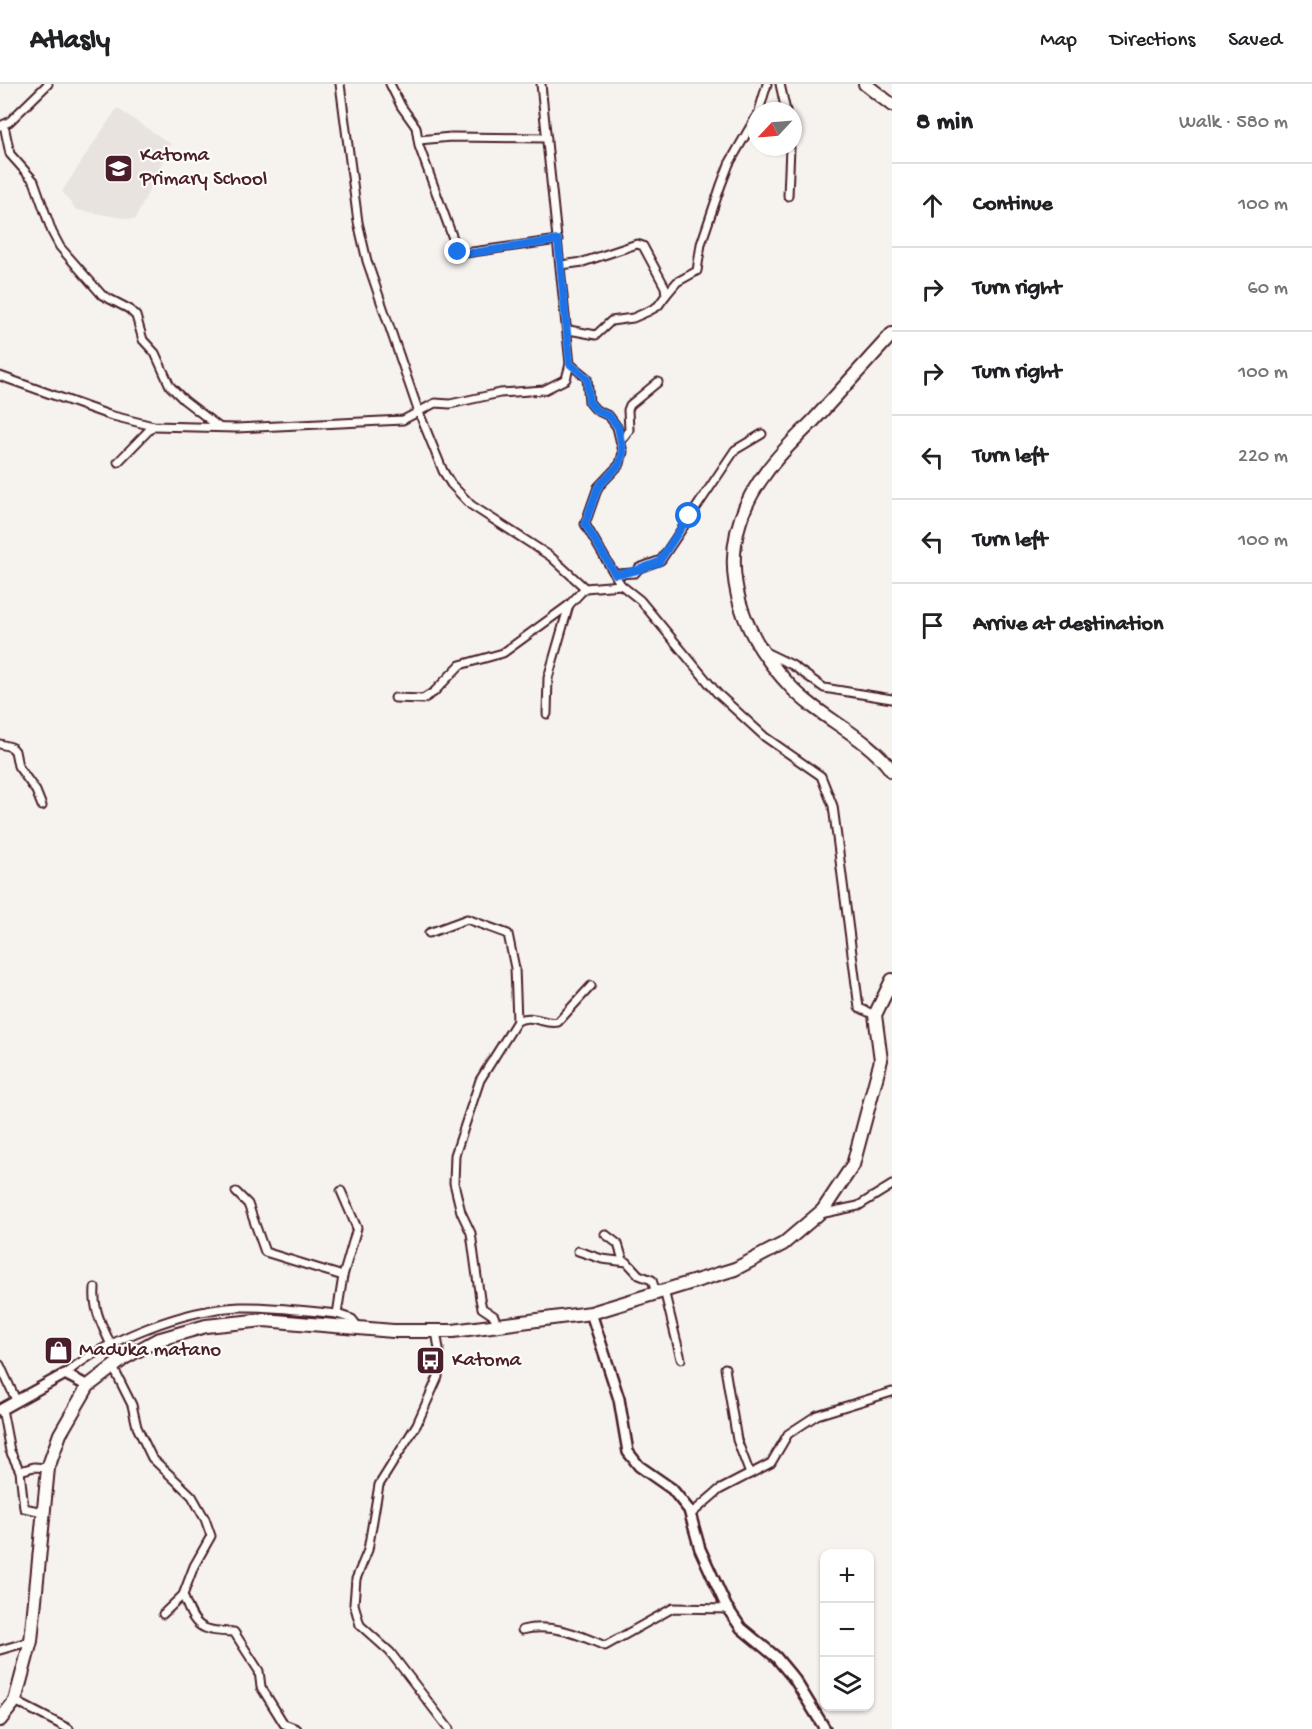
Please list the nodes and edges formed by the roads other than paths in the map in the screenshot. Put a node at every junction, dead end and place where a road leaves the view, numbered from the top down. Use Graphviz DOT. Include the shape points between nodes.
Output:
graph roads {
  1 [pos="48,84"];
  2 [pos="340,84"];
  3 [pos="390,84"];
  4 [pos="541,84"];
  5 [pos="767,84"];
  6 [pos="780,84"];
  7 [pos="865,84"];
  8 [pos="761,102"];
  9 [pos="784,102"];
  10 [pos="892,105"];
  11 [pos="5,126"];
  12 [pos="748,131"];
  13 [pos="0,137"];
  14 [pos="547,138"];
  15 [pos="418,140"];
  16 [pos="790,156"];
  17 [pos="788,196"];
  18 [pos="558,240"];
  19 [pos="561,265"];
  20 [pos="666,295"];
  21 [pos="569,330"];
  22 [pos="892,334"];
  23 [pos="570,364"];
  24 [pos="0,376"];
  25 [pos="658,382"];
  26 [pos="418,410"];
  27 [pos="153,426"];
  28 [pos="219,427"];
  29 [pos="762,434"];
  30 [pos="622,439"];
  31 [pos="118,462"];
  32 [pos="615,574"];
  33 [pos="621,585"];
  34 [pos="585,588"];
  35 [pos="569,605"];
  36 [pos="760,651"];
  37 [pos="395,698"];
  38 [pos="892,699"];
  39 [pos="547,714"];
  40 [pos="0,744"];
  41 [pos="892,771"];
  42 [pos="42,806"];
  43 [pos="429,933"];
  44 [pos="892,980"];
  45 [pos="591,986"];
  46 [pos="875,1015"];
  47 [pos="517,1021"];
  48 [pos="892,1185"];
  49 [pos="341,1191"];
  50 [pos="236,1192"];
  51 [pos="818,1215"];
  52 [pos="605,1234"];
  53 [pos="578,1251"];
  54 [pos="623,1260"];
  55 [pos="343,1276"];
  56 [pos="95,1288"];
  57 [pos="660,1291"];
  58 [pos="591,1312"];
  59 [pos="337,1314"];
  60 [pos="497,1325"];
  61 [pos="359,1328"];
  62 [pos="436,1331"];
  63 [pos="111,1345"];
  64 [pos="681,1359"];
  65 [pos="0,1365"];
  66 [pos="113,1367"];
  67 [pos="725,1368"];
  68 [pos="65,1374"];
  69 [pos="88,1386"];
  70 [pos="892,1392"];
  71 [pos="16,1400"];
  72 [pos="1,1410"];
  73 [pos="48,1468"];
  74 [pos="20,1471"];
  75 [pos="750,1474"];
  76 [pos="43,1512"];
  77 [pos="690,1515"];
  78 [pos="183,1595"];
  79 [pos="729,1609"];
  80 [pos="163,1614"];
  81 [pos="522,1630"];
  82 [pos="31,1641"];
  83 [pos="0,1650"];
  84 [pos="15,1701"];
  85 [pos="0,1720"];
  86 [pos="69,1729"];
  87 [pos="297,1729"];
  88 [pos="449,1729"];
  89 [pos="825,1729"];
  1 -- 11 [label="street"];
  2 -- 26 [label="street" via="358,222 367,261"];
  3 -- 15 [label="street" via="414,122"];
  4 -- 14 [label="street"];
  5 -- 8 [label="street"];
  6 -- 9 [label="street"];
  7 -- 10 [label="highway"];
  11 -- 13 [label="street"];
  11 -- 28 [label="street" via="10,154 34,181 60,247 102,295 136,316 143,340 155,353 170,386"];
  12 -- 20 [label="street" via="720,185 701,244 697,271 677,282"];
  14 -- 15 [label="street"];
  14 -- 18 [label="street"];
  15 -- 18 [label="street" via="458,252"];
  16 -- 17 [label="street"];
  18 -- 19 [label="street"];
  19 -- 20 [label="street" via="637,244 649,254"];
  19 -- 21 [label="street"];
  20 -- 21 [label="street" via="658,306 633,318 611,321 596,335"];
  21 -- 23 [label="street"];
  22 -- 36 [label="highway" via="766,472 750,498 737,530 732,571 740,606"];
  23 -- 26 [label="street" via="566,379 553,387 450,404 435,403"];
  23 -- 30 [label="street" via="587,378 589,402 609,416"];
  24 -- 27 [label="street" via="108,415"];
  25 -- 30 [label="street" via="630,405 629,430"];
  26 -- 28 [label="street" via="403,420"];
  26 -- 34 [label="street" via="450,484 471,505 550,556"];
  27 -- 28 [label="street"];
  27 -- 31 [label="street"];
  29 -- 32 [label="street" via="735,450 661,560 639,568 636,573"];
  30 -- 32 [label="street" via="620,464 598,487 585,524"];
  32 -- 33 [label="street"];
  33 -- 34 [label="street"];
  33 -- 46 [label="street" via="640,600 717,693 765,738 821,776 834,806 859,1008"];
  34 -- 35 [label="street"];
  35 -- 37 [label="street" via="503,653 460,665 423,699"];
  35 -- 39 [label="street" via="548,678"];
  36 -- 38 [label="street" via="792,665 824,688"];
  36 -- 41 [label="highway" via="793,689 867,746"];
  40 -- 42 [label="street" via="15,751 18,766"];
  43 -- 47 [label="street" via="467,919 508,934 515,969"];
  44 -- 46 [label="highway"];
  45 -- 47 [label="street" via="558,1022 531,1017"];
  46 -- 51 [label="highway" via="881,1060 853,1165"];
  47 -- 60 [label="street" via="478,1086 454,1167 454,1183 477,1263 482,1308 494,1317"];
  48 -- 51 [label="street" via="858,1206"];
  49 -- 55 [label="street" via="357,1228"];
  50 -- 55 [label="street" via="248,1204 265,1252"];
  51 -- 57 [label="highway" via="783,1244 735,1269"];
  52 -- 54 [label="street" via="618,1244"];
  53 -- 54 [label="street" via="602,1259"];
  54 -- 57 [label="street" via="639,1275 652,1280"];
  55 -- 59 [label="street"];
  56 -- 63 [label="street" via="98,1319"];
  57 -- 58 [label="highway"];
  57 -- 64 [label="street"];
  58 -- 60 [label="highway"];
  58 -- 77 [label="street" via="619,1399 628,1452 639,1466 672,1489"];
  59 -- 61 [label="street" via="352,1319"];
  59 -- 63 [label="street" via="238,1307 173,1320"];
  60 -- 62 [label="highway"];
  61 -- 62 [label="highway"];
  61 -- 66 [label="highway" via="264,1320 206,1326 157,1340"];
  62 -- 88 [label="street" via="440,1349 438,1377 417,1424 379,1485 368,1550 356,1579 354,1604 360,1625 390,1652"];
  63 -- 68 [label="street" via="84,1358"];
  65 -- 71 [label="street"];
  66 -- 69 [label="highway"];
  66 -- 78 [label="street" via="152,1458 192,1496 211,1536"];
  67 -- 75 [label="street" via="737,1440"];
  68 -- 69 [label="street"];
  68 -- 71 [label="street"];
  69 -- 73 [label="highway" via="60,1434"];
  70 -- 75 [label="street" via="817,1415 788,1434 771,1463"];
  71 -- 72 [label="street"];
  72 -- 74 [label="street" via="10,1450"];
  73 -- 74 [label="street"];
  73 -- 76 [label="highway"];
  74 -- 76 [label="street" via="24,1508"];
  75 -- 77 [label="street" via="719,1490"];
  76 -- 82 [label="highway"];
  77 -- 79 [label="street" via="700,1549"];
  78 -- 80 [label="street"];
  78 -- 87 [label="street" via="192,1620 207,1631 234,1632 259,1671 261,1687 272,1706 284,1724"];
  79 -- 81 [label="street" via="673,1608 605,1646 572,1631 533,1627"];
  79 -- 89 [label="street" via="741,1628 776,1657 795,1680"];
  82 -- 83 [label="street"];
  82 -- 84 [label="highway"];
  84 -- 85 [label="highway"];
  84 -- 86 [label="street"];
}
